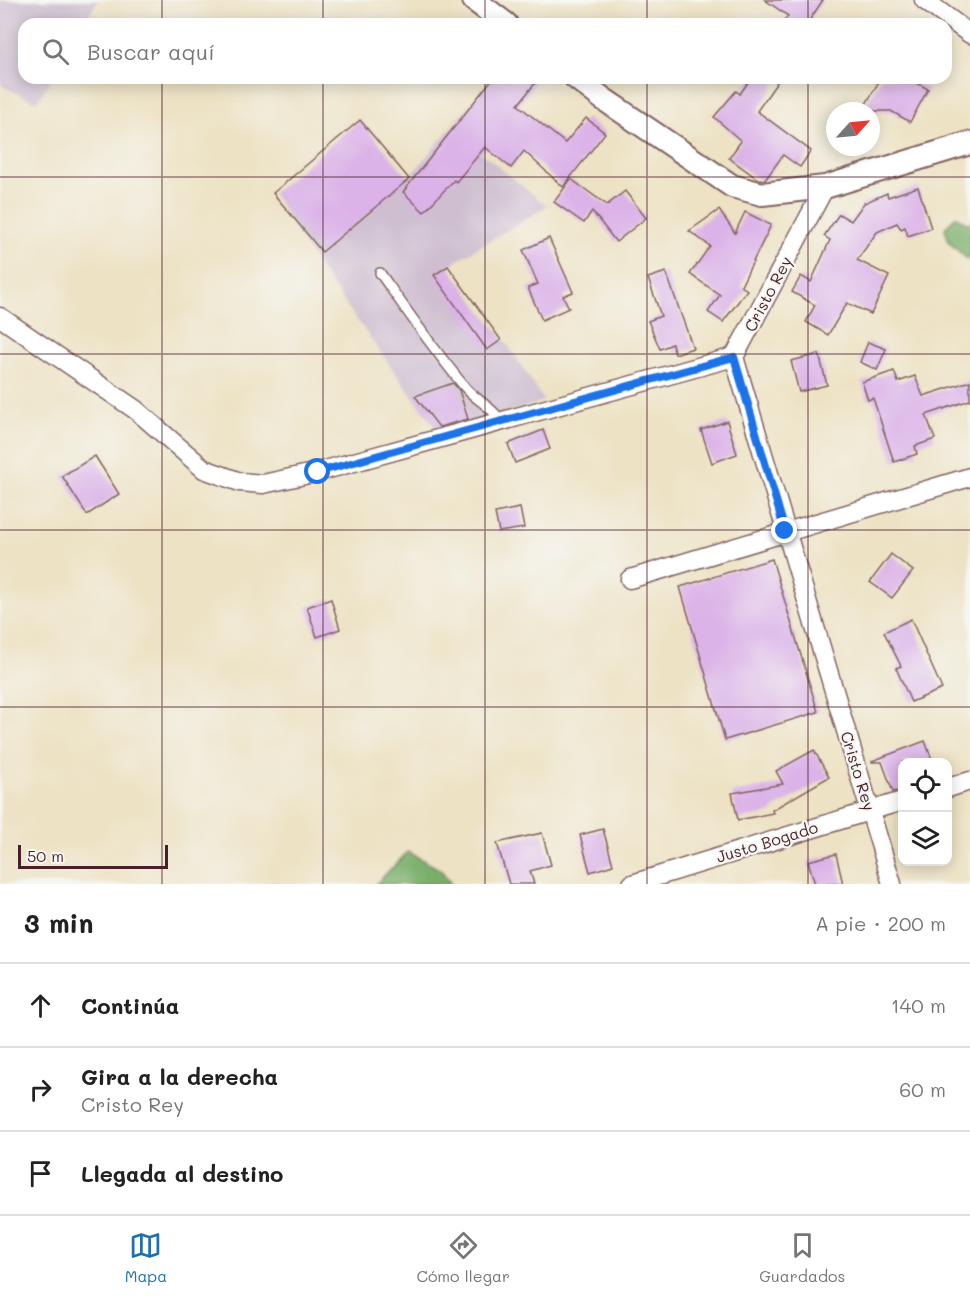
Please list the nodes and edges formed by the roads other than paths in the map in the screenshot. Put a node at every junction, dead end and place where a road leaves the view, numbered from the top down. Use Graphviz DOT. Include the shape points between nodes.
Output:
graph roads {
  1 [pos="474,0"];
  2 [pos="924,0"];
  3 [pos="498,18"];
  4 [pos="948,18"];
  5 [pos="952,21"];
  6 [pos="970,34"];
  7 [pos="584,84"];
  8 [pos="970,143"];
  9 [pos="825,187"];
  10 [pos="380,273"];
  11 [pos="0,317"];
  12 [pos="734,357"];
  13 [pos="501,421"];
  14 [pos="970,477"];
  15 [pos="785,531"];
  16 [pos="630,579"];
  17 [pos="970,781"];
  18 [pos="952,787"];
  19 [pos="898,802"];
  20 [pos="870,810"];
  21 [pos="632,884"];
  22 [pos="892,884"];
  1 -- 3 [label="street"];
  2 -- 4 [label="street"];
  5 -- 6 [label="street"];
  7 -- 9 [label="street" via="732,186 762,194"];
  8 -- 9 [label="street"];
  9 -- 12 [label="street, Cristo Rey"];
  10 -- 13 [label="lane" via="455,376"];
  11 -- 13 [label="street" via="136,410 204,469 240,482 263,484 296,477"];
  12 -- 13 [label="street"];
  12 -- 15 [label="street, Cristo Rey"];
  14 -- 15 [label="street"];
  15 -- 16 [label="street"];
  15 -- 20 [label="street, Cristo Rey"];
  17 -- 18 [label="street"];
  19 -- 20 [label="street, Justo Bogado"];
  20 -- 21 [label="street, Justo Bogado"];
  20 -- 22 [label="street, Cristo Rey"];
}
